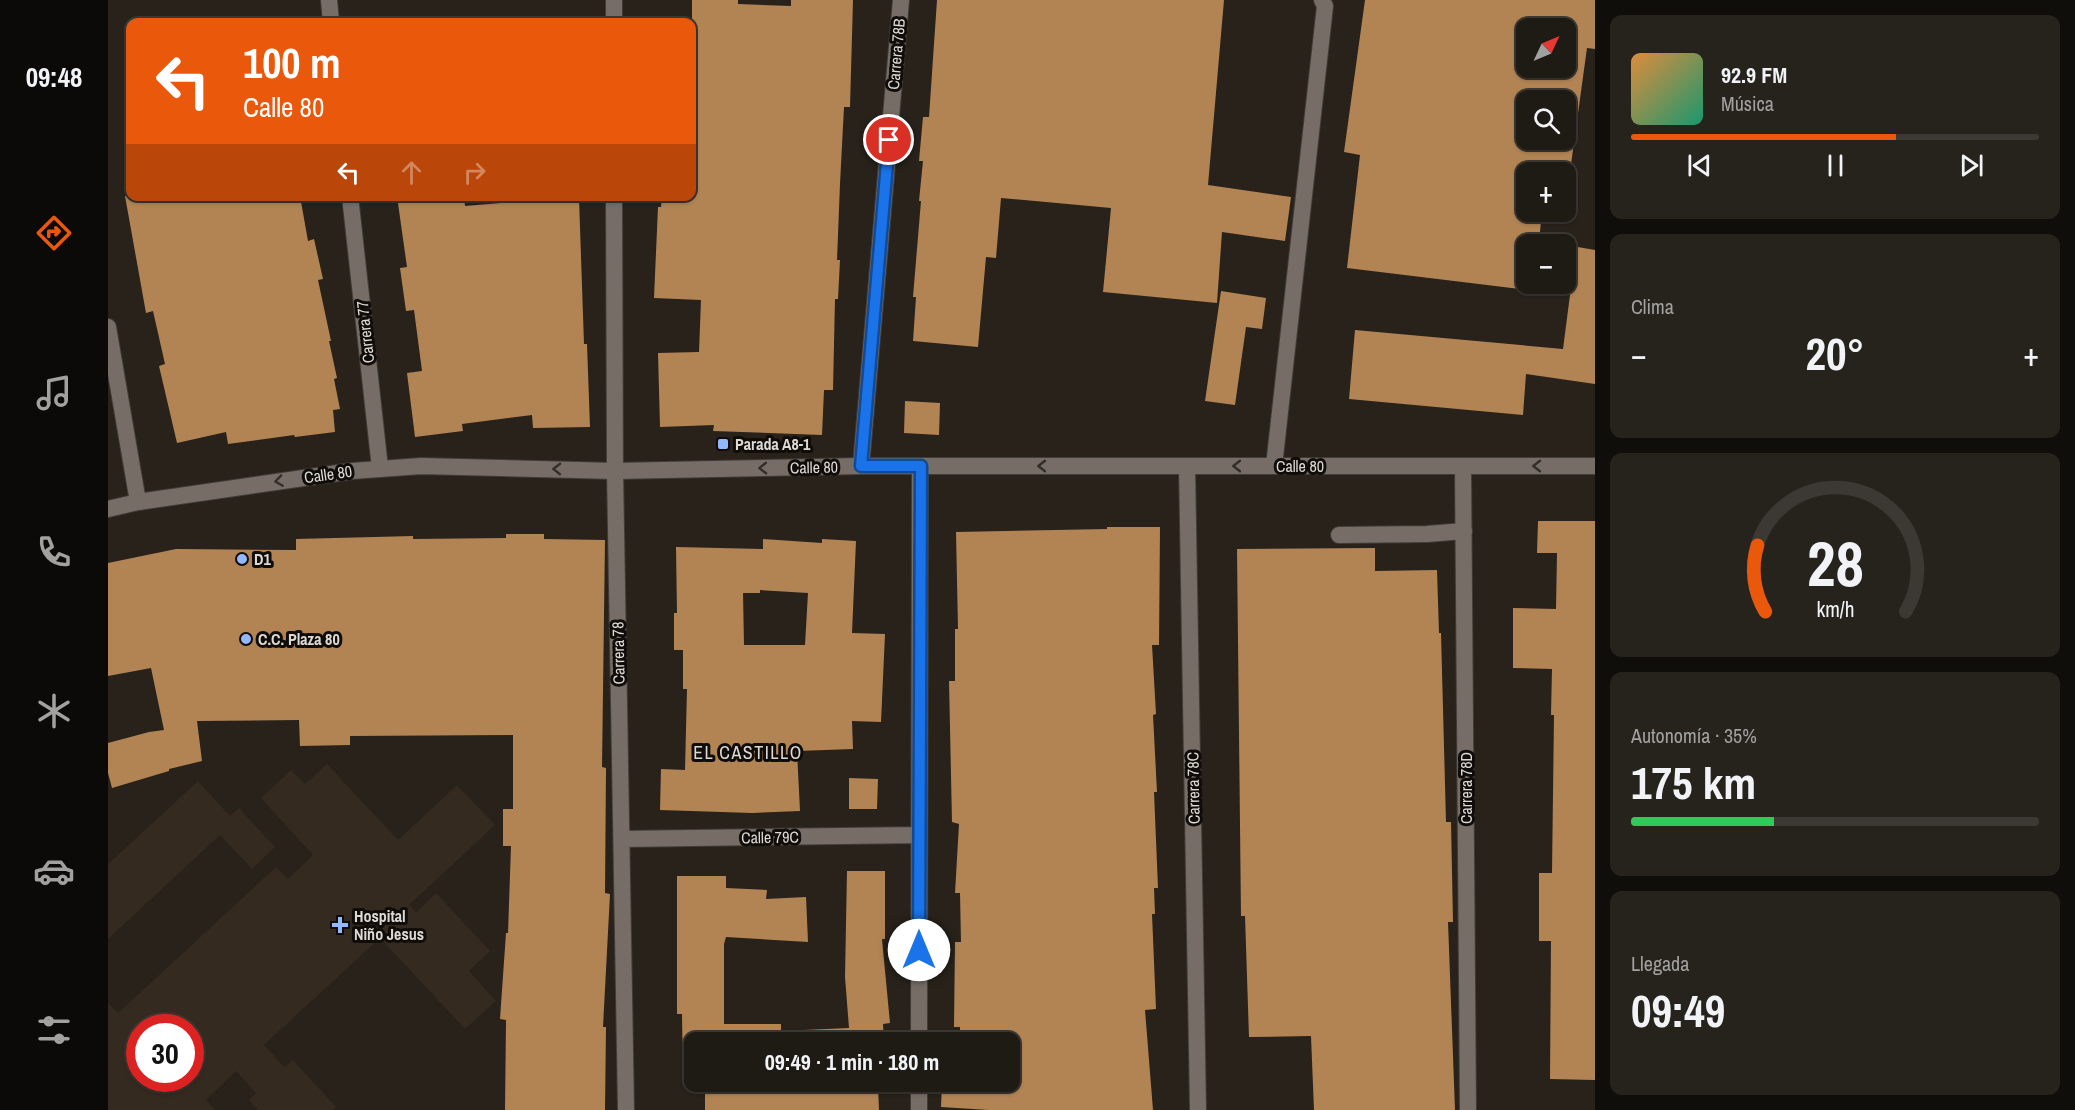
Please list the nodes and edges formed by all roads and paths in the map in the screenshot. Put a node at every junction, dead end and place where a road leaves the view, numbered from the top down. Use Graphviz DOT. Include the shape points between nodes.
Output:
graph roads {
  1 [pos="329,0"];
  2 [pos="614,0"];
  3 [pos="901,0"];
  4 [pos="1322,0"];
  5 [pos="331,18"];
  6 [pos="614,18"];
  7 [pos="351,201"];
  8 [pos="614,201"];
  9 [pos="108,327"];
  10 [pos="861,466"];
  11 [pos="921,466"];
  12 [pos="1187,466"];
  13 [pos="1274,466"];
  14 [pos="1463,466"];
  15 [pos="1595,466"];
  16 [pos="380,468"];
  17 [pos="615,471"];
  18 [pos="138,502"];
  19 [pos="108,508"];
  20 [pos="1464,531"];
  21 [pos="1339,535"];
  22 [pos="919,835"];
  23 [pos="622,839"];
  24 [pos="919,1032"];
  25 [pos="919,1092"];
  26 [pos="626,1110"];
  27 [pos="919,1110"];
  28 [pos="1198,1110"];
  29 [pos="1468,1110"];
  1 -- 5 [label="street"];
  2 -- 6 [label="street"];
  3 -- 10 [label="street, Carrera 78B"];
  4 -- 13 [label="street" via="1325,6"];
  7 -- 16 [label="street, Carrera 77"];
  8 -- 17 [label="street, Carrera 78"];
  9 -- 18 [label="street"];
  10 -- 11 [label="street, Calle 80"];
  10 -- 17 [label="street, Calle 80, one-way"];
  12 -- 11 [label="street, Calle 80, one-way"];
  11 -- 22 [label="street"];
  13 -- 12 [label="street, Calle 80, one-way"];
  12 -- 28 [label="street, Carrera 78C"];
  13 -- 14 [label="street, Calle 80"];
  15 -- 14 [label="street, Calle 80, one-way"];
  14 -- 20 [label="street, Carrera 78D"];
  17 -- 16 [label="street, Calle 80, one-way"];
  16 -- 18 [label="street, Calle 80, one-way"];
  17 -- 23 [label="street, Carrera 78"];
  18 -- 19 [label="street, Calle 80"];
  20 -- 21 [label="street"];
  20 -- 29 [label="street, Carrera 78D"];
  22 -- 23 [label="street, Calle 79C"];
  22 -- 24 [label="street"];
  23 -- 26 [label="street, Carrera 78"];
  25 -- 27 [label="street"];
}
